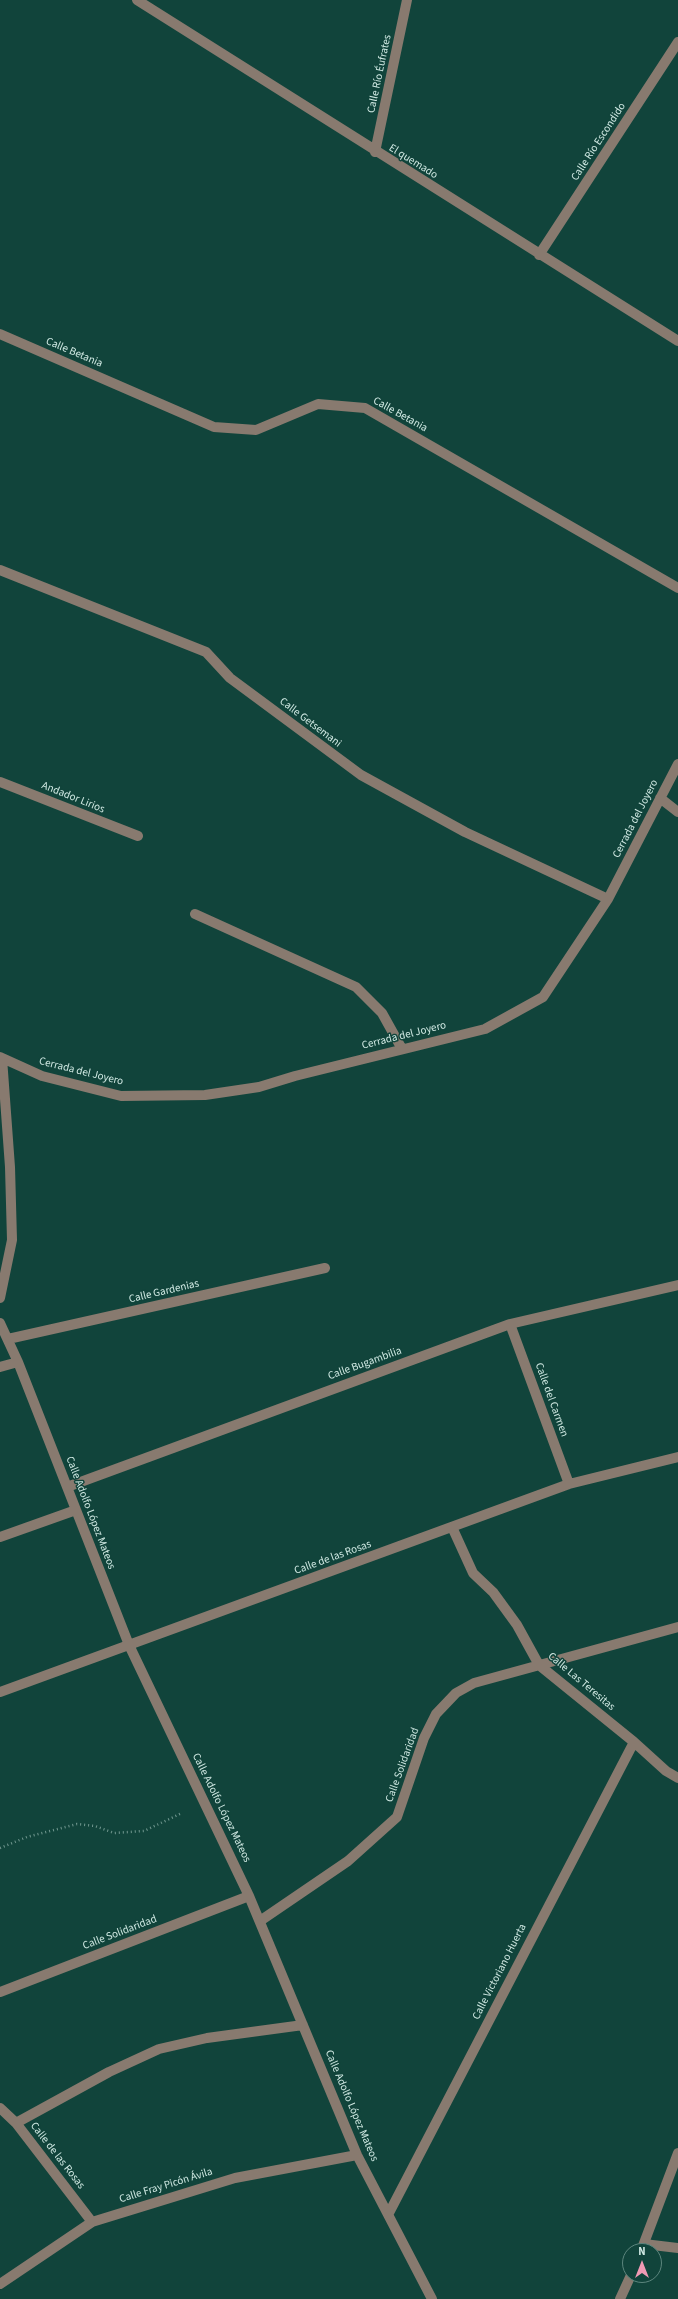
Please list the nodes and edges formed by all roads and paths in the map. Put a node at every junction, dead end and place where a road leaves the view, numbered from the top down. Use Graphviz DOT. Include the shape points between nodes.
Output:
graph roads {
  1 [pos="137,0"];
  2 [pos="407,0"];
  3 [pos="678,42"];
  4 [pos="375,152"];
  5 [pos="539,255"];
  6 [pos="0,334"];
  7 [pos="678,341"];
  8 [pos="0,570"];
  9 [pos="678,588"];
  10 [pos="678,764"];
  11 [pos="0,782"];
  12 [pos="660,798"];
  13 [pos="678,812"];
  14 [pos="138,836"];
  15 [pos="608,899"];
  16 [pos="195,914"];
  17 [pos="402,1049"];
  18 [pos="1,1058"];
  19 [pos="325,1268"];
  20 [pos="678,1285"];
  21 [pos="0,1298"];
  22 [pos="0,1323"];
  23 [pos="510,1324"];
  24 [pos="8,1339"];
  25 [pos="18,1362"];
  26 [pos="0,1367"];
  27 [pos="678,1457"];
  28 [pos="569,1484"];
  29 [pos="67,1487"];
  30 [pos="76,1510"];
  31 [pos="452,1527"];
  32 [pos="0,1537"];
  33 [pos="678,1627"];
  34 [pos="129,1645"];
  35 [pos="539,1665"];
  36 [pos="0,1692"];
  37 [pos="634,1742"];
  38 [pos="678,1778"];
  39 [pos="205,1803"];
  40 [pos="0,1848"];
  41 [pos="249,1896"];
  42 [pos="260,1921"];
  43 [pos="0,1992"];
  44 [pos="303,2025"];
  45 [pos="0,2108"];
  46 [pos="16,2123"];
  47 [pos="678,2153"];
  48 [pos="357,2155"];
  49 [pos="389,2213"];
  50 [pos="92,2222"];
  51 [pos="644,2243"];
  52 [pos="662,2248"];
  53 [pos="678,2248"];
  54 [pos="627,2283"];
  55 [pos="0,2284"];
  56 [pos="432,2299"];
  57 [pos="620,2299"];
  1 -- 4 [label="street, El quemado"];
  2 -- 4 [label="street, Calle Río Éufrates"];
  3 -- 5 [label="street, Calle Río Escondido"];
  4 -- 5 [label="street, El quemado"];
  5 -- 7 [label="street, El quemado"];
  6 -- 9 [label="street, Calle Betania" via="214,427 256,430 318,404 364,408"];
  8 -- 15 [label="street, Calle Getsemani" via="206,652 230,678 360,775 465,832"];
  10 -- 12 [label="street, Cerrada del Joyero"];
  11 -- 14 [label="street, Andador Lirios"];
  12 -- 13 [label="street"];
  12 -- 15 [label="street, Cerrada del Joyero"];
  15 -- 17 [label="street, Cerrada del Joyero" via="543,997 485,1029"];
  16 -- 17 [label="street" via="356,987 382,1012"];
  17 -- 18 [label="street, Cerrada del Joyero" via="259,1087 205,1095 121,1096 42,1076"];
  18 -- 21 [label="street" via="10,1167 12,1240"];
  19 -- 24 [label="street, Calle Gardenias"];
  20 -- 23 [label="street, Calle Bugambilia"];
  22 -- 24 [label="street, Calle Adolfo López Mateos"];
  23 -- 28 [label="street, Calle del Carmen"];
  23 -- 29 [label="street, Calle Bugambilia"];
  24 -- 25 [label="street, Calle Adolfo López Mateos"];
  25 -- 26 [label="street"];
  25 -- 29 [label="street, Calle Adolfo López Mateos"];
  27 -- 28 [label="street, Calle de las Rosas"];
  28 -- 31 [label="street, Calle de las Rosas"];
  29 -- 30 [label="street, Calle Adolfo López Mateos"];
  30 -- 32 [label="street"];
  30 -- 34 [label="street, Calle Adolfo López Mateos"];
  31 -- 34 [label="street, Calle de las Rosas"];
  31 -- 35 [label="street, Calle Las Teresitas" via="473,1573 493,1592 517,1624"];
  33 -- 35 [label="street, Calle Solidaridad"];
  34 -- 36 [label="street, Calle de las Rosas"];
  34 -- 39 [label="street, Calle Adolfo López Mateos"];
  35 -- 37 [label="street, Calle Las Teresitas"];
  35 -- 42 [label="street, Calle Solidaridad" via="474,1683 456,1693 436,1714 424,1738 397,1817 348,1861"];
  37 -- 38 [label="street, Calle Las Teresitas" via="666,1771"];
  37 -- 49 [label="street, Calle Victoriano Huerta"];
  39 -- 40 [label="path" via="144,1831 114,1833 95,1826 76,1824"];
  39 -- 41 [label="street, Calle Adolfo López Mateos"];
  41 -- 42 [label="street, Calle Adolfo López Mateos"];
  41 -- 43 [label="street, Calle Solidaridad"];
  42 -- 44 [label="street, Calle Adolfo López Mateos"];
  44 -- 46 [label="street" via="206,2038 159,2049 109,2072"];
  44 -- 48 [label="street, Calle Adolfo López Mateos"];
  45 -- 46 [label="street, Calle de las Rosas"];
  46 -- 50 [label="street, Calle de las Rosas"];
  47 -- 51 [label="street"];
  48 -- 49 [label="street, Calle Adolfo López Mateos"];
  48 -- 50 [label="street, Calle Fray Picón Ávila" via="235,2178"];
  49 -- 56 [label="street, Calle Adolfo López Mateos"];
  50 -- 55 [label="street, Calle Fray Picón Ávila"];
  52 -- 53 [label="street"];
  54 -- 57 [label="street"];
}
